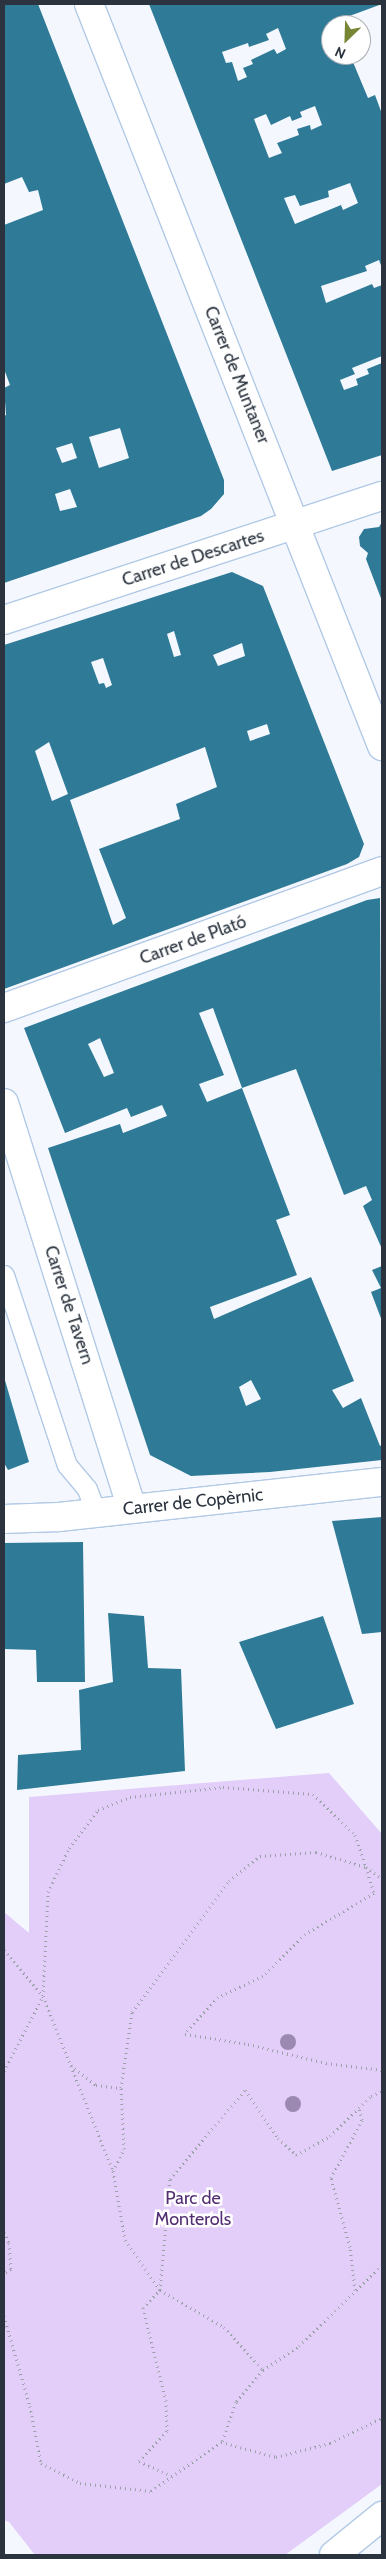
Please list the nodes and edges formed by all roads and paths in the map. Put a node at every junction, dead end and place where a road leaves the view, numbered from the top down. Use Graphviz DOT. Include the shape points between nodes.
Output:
graph roads {
  1 [pos="89,4"];
  2 [pos="382,496"];
  3 [pos="296,524"];
  4 [pos="4,620"];
  5 [pos="382,746"];
  6 [pos="382,871"];
  7 [pos="4,1008"];
  8 [pos="4,1103"];
  9 [pos="4,1274"];
  10 [pos="382,1482"];
  11 [pos="132,1508"];
  12 [pos="96,1512"];
  13 [pos="4,1519"];
  14 [pos="366,1867"];
  15 [pos="382,1878"];
  16 [pos="4,1950"];
  17 [pos="43,1996"];
  18 [pos="70,2064"];
  19 [pos="382,2069"];
  20 [pos="4,2070"];
  21 [pos="121,2088"];
  22 [pos="382,2091"];
  23 [pos="359,2108"];
  24 [pos="113,2171"];
  25 [pos="4,2232"];
  26 [pos="382,2265"];
  27 [pos="4,2273"];
  28 [pos="160,2290"];
  29 [pos="355,2290"];
  30 [pos="4,2316"];
  31 [pos="263,2370"];
  32 [pos="382,2418"];
  33 [pos="222,2442"];
  34 [pos="172,2476"];
  35 [pos="382,2516"];
  36 [pos="334,2555"];
  1 -- 3 [label="street, Carrer de Muntaner"];
  2 -- 3 [label="street, Carrer de Descartes"];
  3 -- 4 [label="street, Carrer de Descartes"];
  3 -- 5 [label="street, Carrer de Muntaner"];
  6 -- 7 [label="street, Carrer de Plató"];
  8 -- 11 [label="street, Carrer de Tavern"];
  9 -- 12 [label="lane" via="67,1465 86,1489"];
  10 -- 11 [label="street, Carrer de Copèrnic"];
  11 -- 12 [label="street, Carrer de Copèrnic"];
  12 -- 13 [label="street, Carrer de Copèrnic"];
  14 -- 15 [label="path"];
  14 -- 17 [label="path" via="355,1835 313,1794 223,1787 130,1797 98,1810 69,1848 48,1892"];
  14 -- 19 [label="path" via="374,1893 305,1934 263,1976 218,1997 184,2034 248,2044 326,2063"];
  14 -- 21 [label="path" via="316,1852 260,1856 229,1881 132,2012"];
  16 -- 17 [label="path"];
  17 -- 18 [label="path"];
  17 -- 20 [label="path"];
  18 -- 21 [label="path" via="96,2085"];
  18 -- 24 [label="path"];
  21 -- 24 [label="path" via="124,2149"];
  22 -- 23 [label="path" via="371,2096"];
  23 -- 28 [label="path" via="330,2136 296,2155 278,2138 245,2090 170,2179"];
  23 -- 29 [label="path" via="362,2120 331,2178 350,2247"];
  24 -- 28 [label="path" via="125,2240"];
  25 -- 27 [label="path" via="9,2243 11,2269"];
  26 -- 29 [label="path"];
  28 -- 31 [label="path" via="224,2327"];
  28 -- 34 [label="path" via="143,2308 166,2401 167,2431 139,2461"];
  29 -- 31 [label="path" via="299,2346"];
  30 -- 34 [label="path" via="30,2406 41,2463 80,2483 151,2491"];
  31 -- 33 [label="path" via="236,2402"];
  32 -- 33 [label="path" via="330,2443 276,2457"];
  33 -- 34 [label="path"];
  35 -- 36 [label="street"];
}
